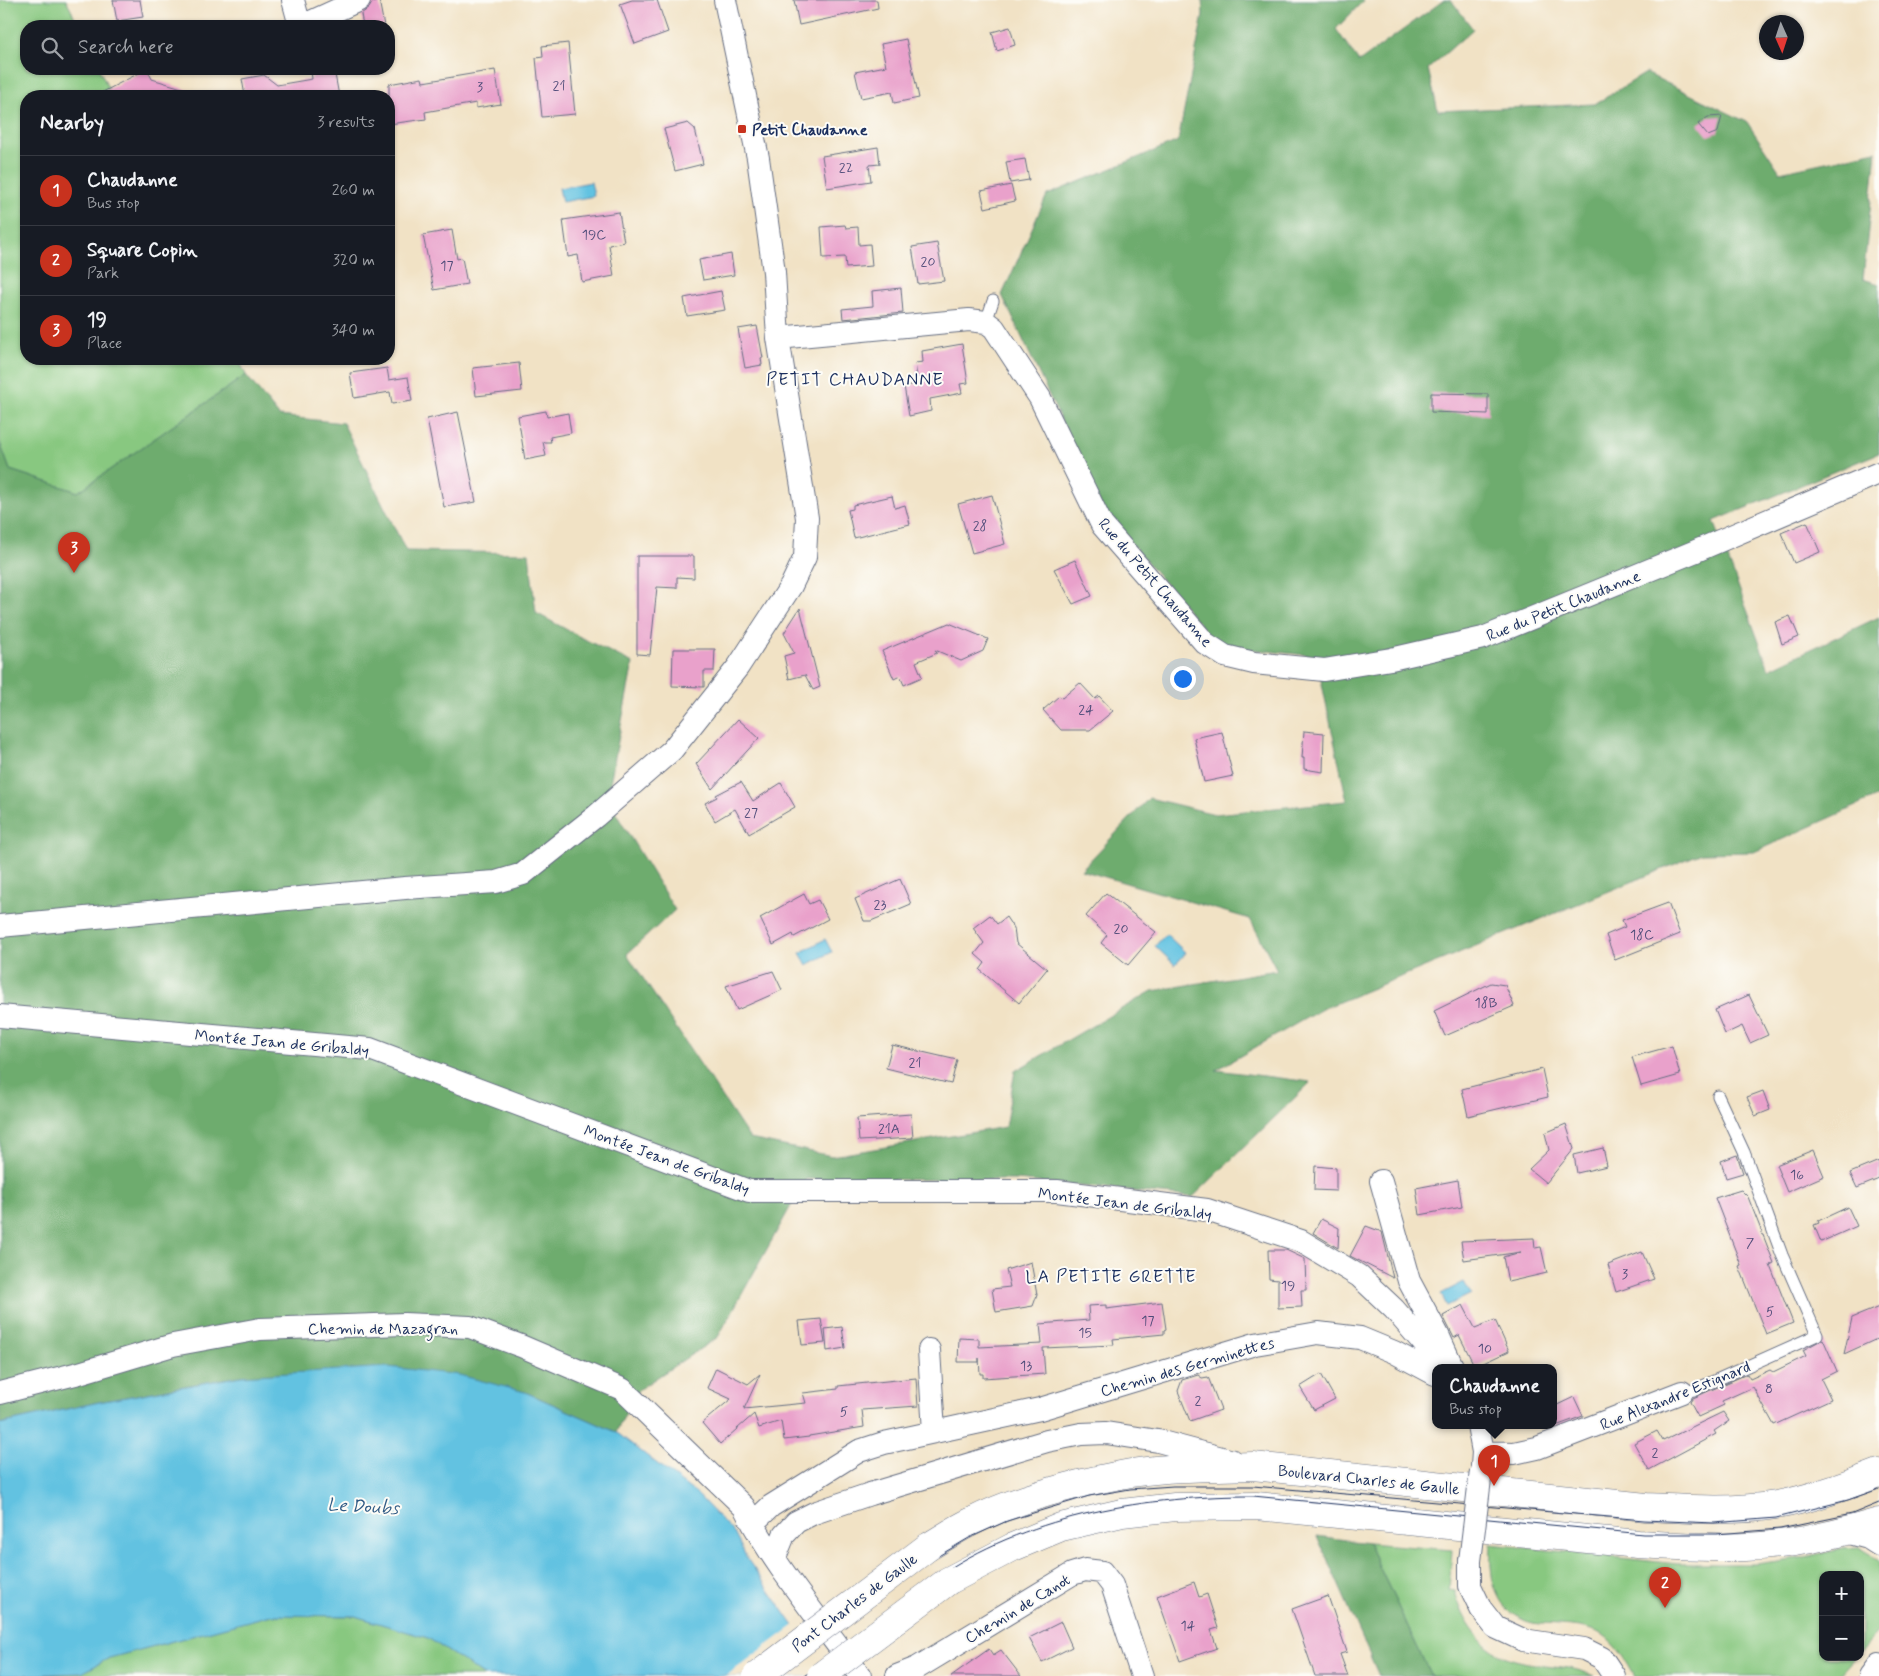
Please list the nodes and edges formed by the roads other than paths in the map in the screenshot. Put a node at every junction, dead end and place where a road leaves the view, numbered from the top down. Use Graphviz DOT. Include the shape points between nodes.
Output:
graph roads {
  1 [pos="293,0"];
  2 [pos="359,0"];
  3 [pos="725,0"];
  4 [pos="299,20"];
  5 [pos="314,20"];
  6 [pos="993,301"];
  7 [pos="986,322"];
  8 [pos="778,338"];
  9 [pos="1879,473"];
  10 [pos="0,926"];
  11 [pos="0,1016"];
  12 [pos="1718,1096"];
  13 [pos="1381,1181"];
  14 [pos="929,1350"];
  15 [pos="1441,1364"];
  16 [pos="1452,1364"];
  17 [pos="1432,1372"];
  18 [pos="1682,1392"];
  19 [pos="0,1393"];
  20 [pos="1478,1429"];
  21 [pos="934,1432"];
  22 [pos="1482,1462"];
  23 [pos="1253,1466"];
  24 [pos="1879,1473"];
  25 [pos="1879,1522"];
  26 [pos="752,1523"];
  27 [pos="1842,1532"];
  28 [pos="1879,1545"];
  29 [pos="928,1547"];
  30 [pos="775,1558"];
  31 [pos="1879,1664"];
  32 [pos="1879,1670"];
  33 [pos="907,1673"];
  34 [pos="757,1676"];
  35 [pos="821,1676"];
  36 [pos="860,1676"];
  37 [pos="1142,1676"];
  38 [pos="1614,1676"];
  39 [pos="1871,1676"];
  1 -- 4 [label="street"];
  2 -- 5 [label="street"];
  3 -- 8 [label="street" via="758,158 774,272"];
  6 -- 7 [label="lane"];
  7 -- 8 [label="street" via="969,320"];
  7 -- 9 [label="street, Rue du Petit Chaudanne" via="994,328 1040,398 1102,525 1205,643 1225,656 1254,663 1324,670 1391,659 1482,638 1696,552"];
  8 -- 10 [label="street" via="807,518 805,557 791,586 738,667 672,750 523,874 496,882"];
  11 -- 15 [label="street, Montée Jean de Gribaldy" via="370,1048 749,1191 1057,1191 1207,1210 1301,1241 1359,1276 1394,1309"];
  12 -- 18 [label="lane, Rue Alexandre Estignard" via="1744,1152 1782,1256 1817,1335 1694,1390"];
  13 -- 16 [label="street" via="1409,1281"];
  14 -- 21 [label="street"];
  17 -- 21 [label="street, Chemin des Germinettes" via="1360,1338 1318,1333 1256,1344 1040,1409"];
  18 -- 22 [label="street, Rue Alexandre Estignard" via="1537,1448"];
  19 -- 26 [label="street, Chemin de Mazagran" via="173,1345 260,1329 404,1324 470,1327 622,1389 744,1507"];
  20 -- 22 [label="street"];
  21 -- 26 [label="street, Chemin des Germinettes" via="859,1451 809,1480"];
  22 -- 38 [label="street, bridge" via="1470,1561 1470,1586 1481,1610 1495,1627 1523,1640 1584,1650 1602,1658"];
  23 -- 24 [label="main road, Boulevard Charles de Gaulle" via="1636,1506 1699,1509 1776,1505 1842,1488"];
  23 -- 29 [label="main road, Boulevard Charles de Gaulle" via="1132,1473 1064,1487 970,1522"];
  23 -- 30 [label="street" via="1158,1441 1106,1433 1081,1434 814,1513 796,1522 784,1534"];
  25 -- 27 [label="main road"];
  26 -- 30 [label="street, Chemin de Mazagran"];
  27 -- 28 [label="street" via="1868,1538"];
  27 -- 35 [label="main road, bridge" via="1748,1547 1701,1547 1638,1544 1256,1506 1175,1507 1122,1514 1061,1527 1012,1546 948,1580"];
  29 -- 34 [label="main road, Pont Charles de Gaulle, bridge"];
  30 -- 36 [label="street, Chemin de Mazagran"];
  31 -- 39 [label="street"];
  32 -- 39 [label="street"];
  33 -- 37 [label="street, Chemin de Canot" via="1072,1574 1086,1570 1102,1572 1112,1585"];
}
